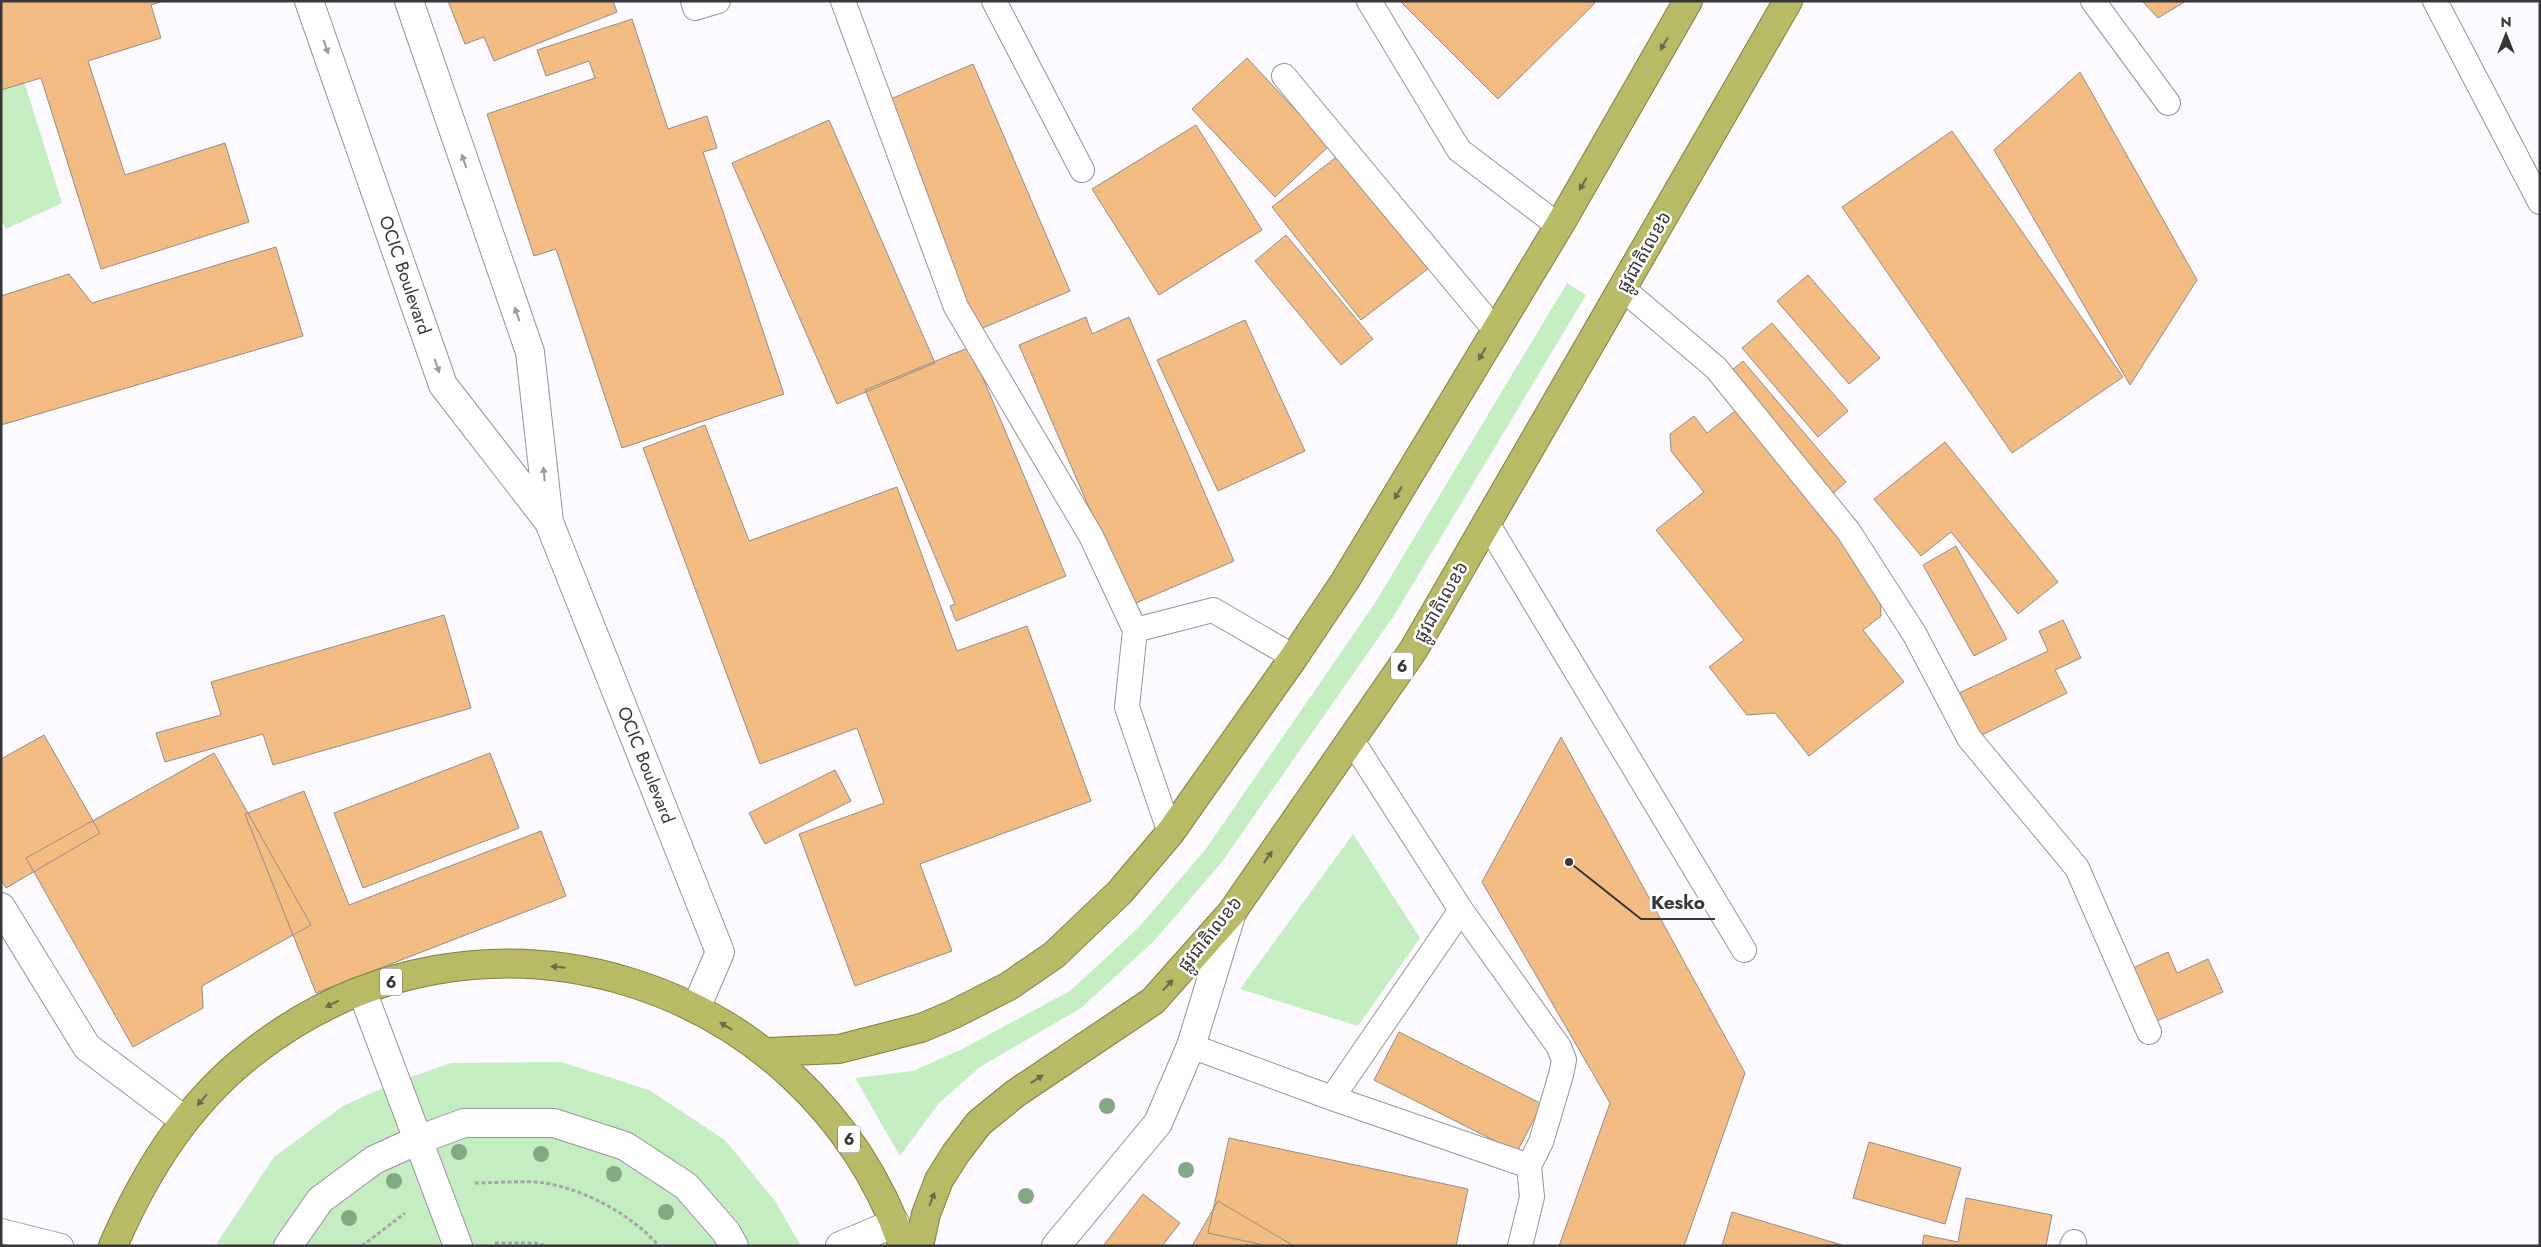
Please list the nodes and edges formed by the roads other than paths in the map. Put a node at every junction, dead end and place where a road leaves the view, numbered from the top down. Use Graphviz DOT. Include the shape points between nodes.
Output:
graph roads {
  1 [pos="310,1"];
  2 [pos="409,1"];
  3 [pos="693,1"];
  4 [pos="718,1"];
  5 [pos="843,1"];
  6 [pos="994,1"];
  7 [pos="1369,1"];
  8 [pos="1688,1"];
  9 [pos="1788,1"];
  10 [pos="2093,1"];
  11 [pos="2435,1"];
  12 [pos="1284,76"];
  13 [pos="2168,103"];
  14 [pos="1082,170"];
  15 [pos="2540,202"];
  16 [pos="1558,226"];
  17 [pos="1624,288"];
  18 [pos="1496,331"];
  19 [pos="549,522"];
  20 [pos="1487,523"];
  21 [pos="1134,630"];
  22 [pos="1294,657"];
  23 [pos="1351,738"];
  24 [pos="1170,832"];
  25 [pos="1,907"];
  26 [pos="1462,910"];
  27 [pos="1232,912"];
  28 [pos="1744,950"];
  29 [pos="362,991"];
  30 [pos="696,1008"];
  31 [pos="2149,1032"];
  32 [pos="1192,1046"];
  33 [pos="768,1052"];
  34 [pos="1332,1098"];
  35 [pos="184,1120"];
  36 [pos="418,1140"];
  37 [pos="1529,1166"];
  38 [pos="1,1231"];
  39 [pos="899,1234"];
  40 [pos="61,1246"];
  41 [pos="113,1246"];
  42 [pos="288,1246"];
  43 [pos="458,1246"];
  44 [pos="734,1246"];
  45 [pos="840,1246"];
  46 [pos="919,1246"];
  47 [pos="1056,1246"];
  48 [pos="1520,1246"];
  1 -- 19 [label="street, OCIC Boulevard, one-way" via="444,386"];
  19 -- 2 [label="street, OCIC Boulevard, one-way" via="530,352"];
  3 -- 4 [label="lane" via="695,8"];
  5 -- 21 [label="lane" via="956,307 1092,536"];
  6 -- 14 [label="lane"];
  7 -- 16 [label="lane" via="1458,150"];
  8 -- 16 [label="highway, one-way"];
  9 -- 17 [label="highway, ផ្លូវជាតិលេខ៦ / 6"];
  10 -- 13 [label="lane"];
  11 -- 15 [label="lane"];
  12 -- 18 [label="lane"];
  16 -- 18 [label="highway"];
  17 -- 20 [label="highway, ផ្លូវជាតិលេខ៦ / 6"];
  17 -- 31 [label="lane" via="1716,368 1849,532 1915,635 1969,738 2077,868"];
  18 -- 22 [label="highway, one-way" via="1345,581"];
  19 -- 30 [label="street, OCIC Boulevard" via="720,952"];
  20 -- 23 [label="highway, ផ្លូវជាតិលេខ៦ / 6" via="1414,649"];
  20 -- 28 [label="lane"];
  21 -- 22 [label="lane" via="1213,610"];
  21 -- 24 [label="lane" via="1126,707"];
  22 -- 24 [label="highway"];
  23 -- 26 [label="lane"];
  27 -- 23 [label="highway, ផ្លូវជាតិលេខ៦ / 6, one-way"];
  24 -- 33 [label="highway" via="1120,892 1061,949 1009,986 921,1028 868,1043 839,1049"];
  25 -- 35 [label="street" via="87,1047"];
  26 -- 34 [label="lane"];
  26 -- 37 [label="lane" via="1559,1047 1564,1060 1541,1142"];
  27 -- 32 [label="street"];
  46 -- 27 [label="highway, ផ្លូវជាតិលេខ៦ / 6, one-way" via="926,1214 939,1180 979,1123 1016,1093 1153,1001"];
  30 -- 29 [label="highway, 6, one-way" via="623,978 530,964 444,969"];
  29 -- 35 [label="highway, 6, one-way" via="305,1018 252,1053"];
  29 -- 36 [label="street"];
  33 -- 30 [label="highway, 6, one-way"];
  32 -- 34 [label="lane"];
  32 -- 47 [label="street" via="1158,1123"];
  33 -- 39 [label="highway, 6" via="805,1086 848,1137 882,1193"];
  34 -- 37 [label="lane"];
  35 -- 41 [label="highway, 6" via="144,1180"];
  36 -- 42 [label="street" via="374,1160 320,1200"];
  36 -- 43 [label="street"];
  36 -- 44 [label="street" via="464,1123 554,1123 625,1146 686,1186"];
  37 -- 48 [label="lane" via="1532,1197"];
  38 -- 40 [label="lane"];
  39 -- 45 [label="street"];
}
